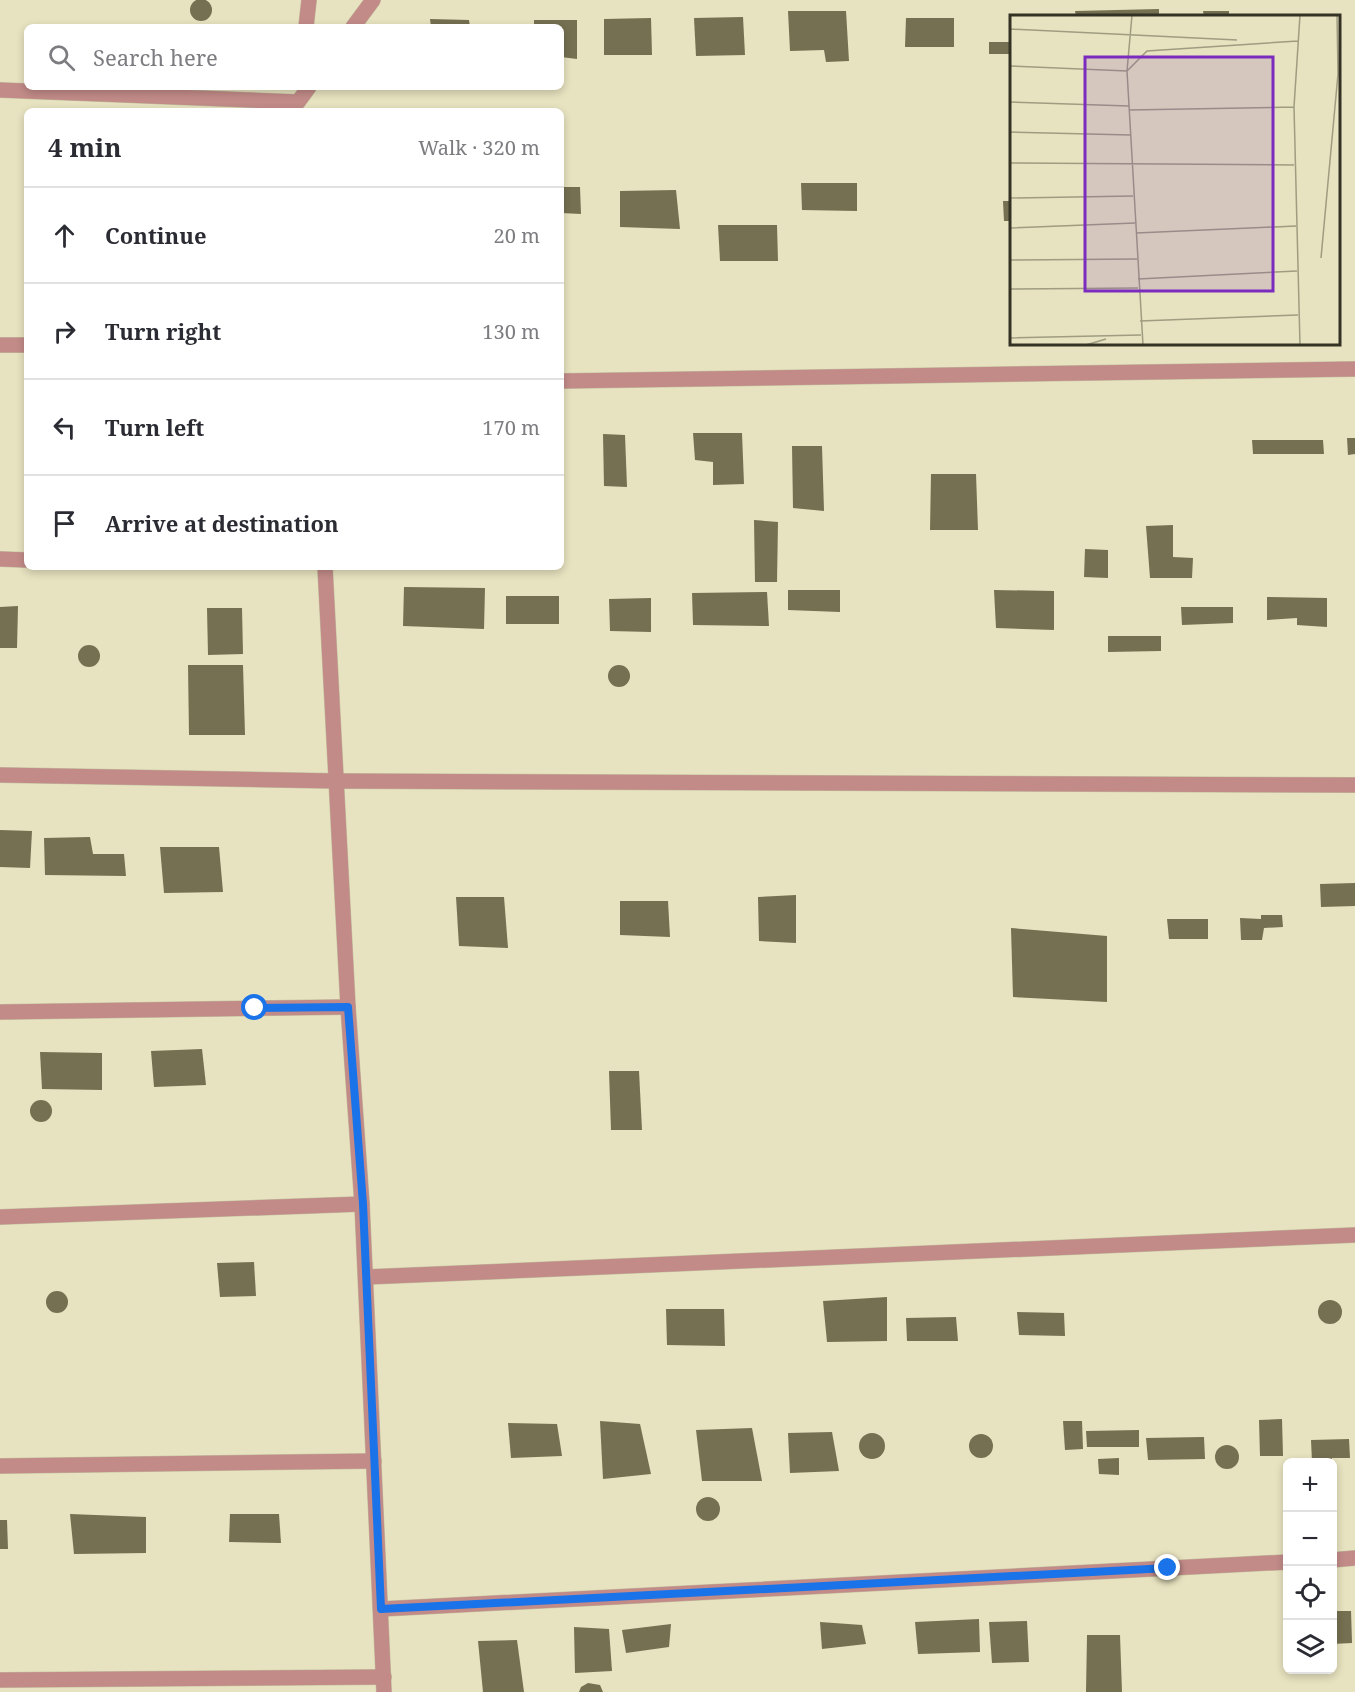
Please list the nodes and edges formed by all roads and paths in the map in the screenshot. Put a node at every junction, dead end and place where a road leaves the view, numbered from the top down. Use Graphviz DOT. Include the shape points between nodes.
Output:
graph roads {
  1 [pos="309,0"];
  2 [pos="373,0"];
  3 [pos="306,24"];
  4 [pos="355,24"];
  5 [pos="0,90"];
  6 [pos="299,100"];
  7 [pos="0,345"];
  8 [pos="24,345"];
  9 [pos="1355,369"];
  10 [pos="564,381"];
  11 [pos="0,559"];
  12 [pos="24,560"];
  13 [pos="325,570"];
  14 [pos="0,776"];
  15 [pos="336,781"];
  16 [pos="1355,785"];
  17 [pos="348,1007"];
  18 [pos="0,1012"];
  19 [pos="363,1204"];
  20 [pos="0,1217"];
  21 [pos="1355,1235"];
  22 [pos="366,1277"];
  23 [pos="374,1461"];
  24 [pos="0,1466"];
  25 [pos="1355,1558"];
  26 [pos="1337,1560"];
  27 [pos="1283,1562"];
  28 [pos="381,1609"];
  29 [pos="0,1680"];
  30 [pos="384,1684"];
  1 -- 3 [label="street"];
  2 -- 4 [label="street"];
  5 -- 6 [label="street"];
  7 -- 8 [label="street"];
  9 -- 10 [label="street"];
  11 -- 12 [label="street"];
  13 -- 15 [label="street"];
  14 -- 15 [label="street"];
  15 -- 16 [label="street"];
  15 -- 17 [label="street"];
  17 -- 18 [label="street"];
  17 -- 19 [label="street"];
  19 -- 20 [label="street"];
  19 -- 22 [label="street"];
  21 -- 22 [label="street"];
  22 -- 23 [label="street"];
  23 -- 24 [label="street"];
  23 -- 28 [label="street"];
  25 -- 26 [label="street"];
  27 -- 28 [label="street"];
  28 -- 30 [label="street"];
  29 -- 30 [label="street"];
}
